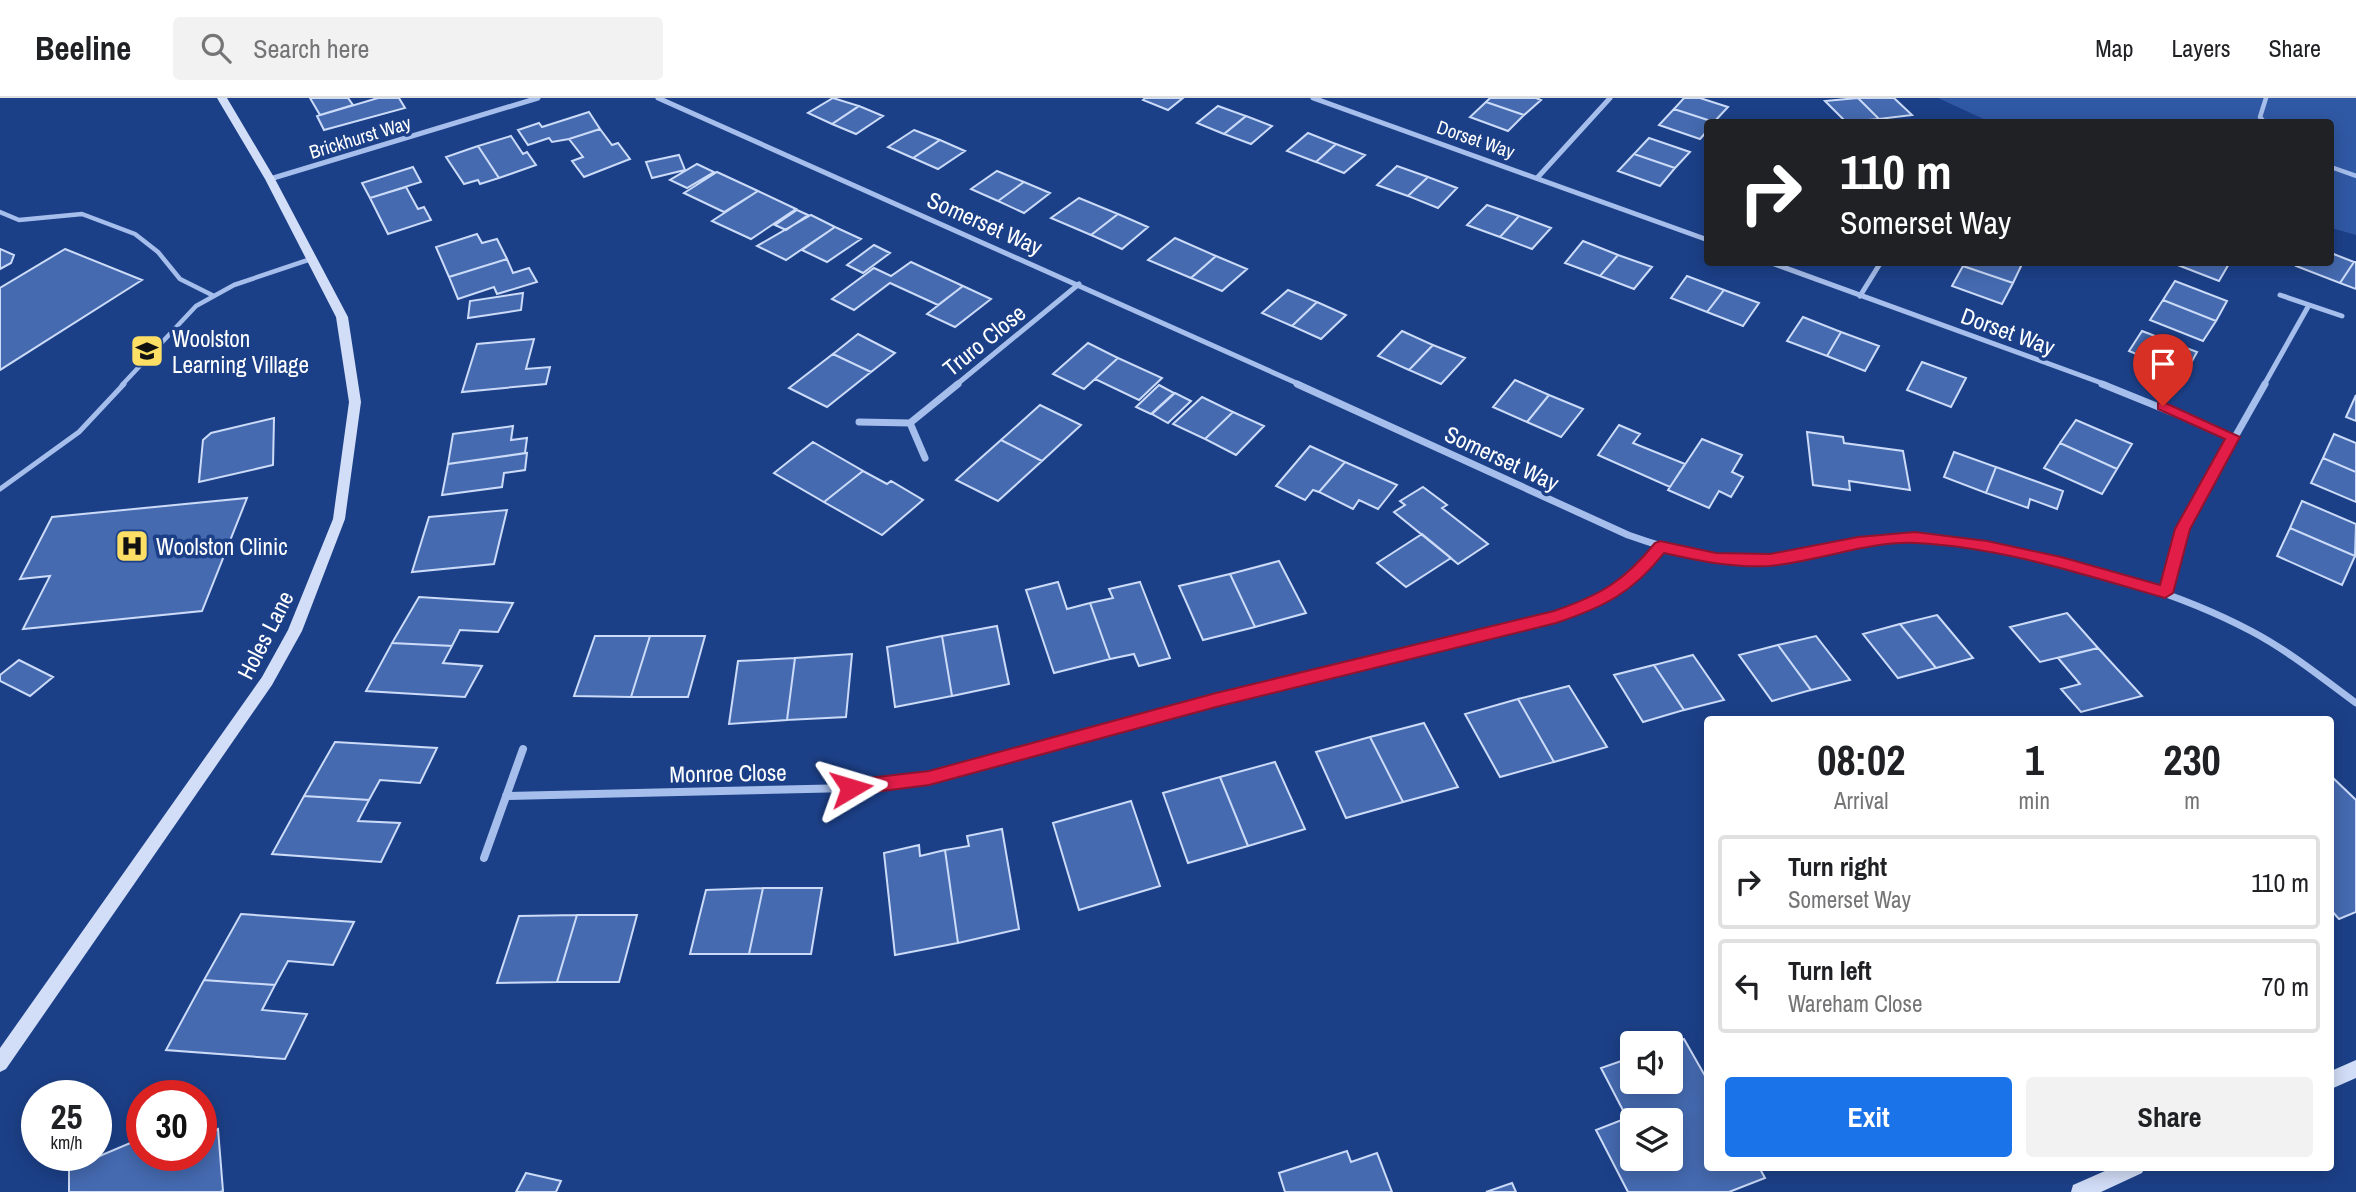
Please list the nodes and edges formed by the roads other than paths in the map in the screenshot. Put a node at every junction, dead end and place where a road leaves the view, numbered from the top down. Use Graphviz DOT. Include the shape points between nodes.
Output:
graph roads {
  1 [pos="222,98"];
  2 [pos="538,98"];
  3 [pos="658,98"];
  4 [pos="1313,98"];
  5 [pos="1611,98"];
  6 [pos="2266,98"];
  7 [pos="2262,119"];
  8 [pos="2334,168"];
  9 [pos="2356,176"];
  10 [pos="1538,177"];
  11 [pos="270,179"];
  12 [pos="0,212"];
  13 [pos="1704,239"];
  14 [pos="311,259"];
  15 [pos="1780,266"];
  16 [pos="1879,266"];
  17 [pos="1079,284"];
  18 [pos="212,295"];
  19 [pos="2280,295"];
  20 [pos="1860,296"];
  21 [pos="2309,304"];
  22 [pos="2342,316"];
  23 [pos="859,422"];
  24 [pos="910,423"];
  25 [pos="2233,437"];
  26 [pos="925,458"];
  27 [pos="0,489"];
  28 [pos="1660,547"];
  29 [pos="2165,593"];
  30 [pos="2356,703"];
  31 [pos="523,749"];
  32 [pos="506,796"];
  33 [pos="484,858"];
  34 [pos="0,1063"];
  35 [pos="2356,1069"];
  36 [pos="2334,1079"];
  37 [pos="2127,1171"];
  38 [pos="2080,1192"];
  1 -- 11 [label="street, Holes Lane"];
  2 -- 11 [label="street, Brickhurst Way"];
  3 -- 17 [label="street, Somerset Way"];
  4 -- 10 [label="street, Dorset Way"];
  5 -- 10 [label="street"];
  6 -- 7 [label="lane"];
  8 -- 9 [label="lane"];
  10 -- 13 [label="street, Dorset Way"];
  11 -- 14 [label="street, Holes Lane"];
  12 -- 18 [label="lane" via="19,220 82,214 135,233 158,251 180,279"];
  14 -- 18 [label="lane"];
  14 -- 34 [label="street, Holes Lane" via="342,317 355,402 339,519 295,631 267,681"];
  15 -- 20 [label="street, Dorset Way"];
  16 -- 20 [label="street"];
  17 -- 24 [label="street, Truro Close"];
  17 -- 28 [label="street, Somerset Way"];
  18 -- 27 [label="lane" via="196,306 79,432"];
  19 -- 21 [label="street"];
  20 -- 25 [label="street, Dorset Way" via="2163,406"];
  21 -- 22 [label="street"];
  21 -- 25 [label="street"];
  23 -- 24 [label="street"];
  24 -- 26 [label="street"];
  25 -- 29 [label="street" via="2183,529"];
  28 -- 29 [label="street, Somerset Way" via="1716,559 1770,560 1858,543 1915,538 2061,563"];
  28 -- 32 [label="street, Monroe Close" via="1620,588 1600,601 1556,617 1216,700 929,778 762,792"];
  29 -- 30 [label="street, Somerset Way" via="2253,632"];
  31 -- 32 [label="street"];
  32 -- 33 [label="street"];
  35 -- 36 [label="street"];
  37 -- 38 [label="street"];
}
